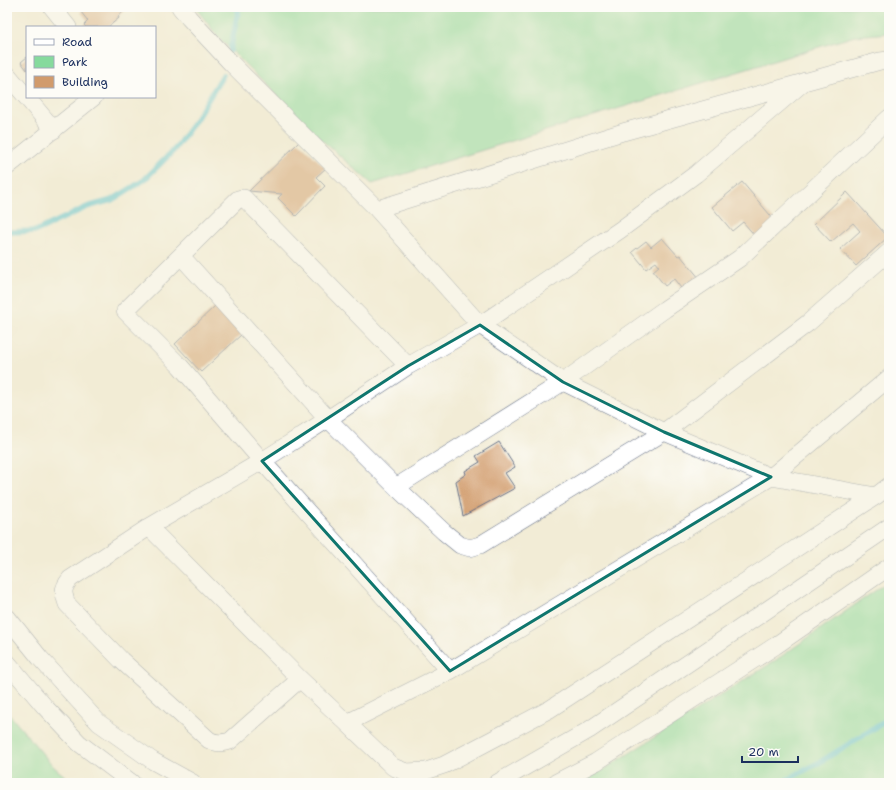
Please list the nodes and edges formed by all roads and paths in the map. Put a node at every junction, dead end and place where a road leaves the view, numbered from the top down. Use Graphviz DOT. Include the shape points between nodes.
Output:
graph roads {
  1 [pos="52,7"];
  2 [pos="180,7"];
  3 [pos="67,26"];
  4 [pos="889,60"];
  5 [pos="7,74"];
  6 [pos="805,81"];
  7 [pos="26,97"];
  8 [pos="27,98"];
  9 [pos="93,98"];
  10 [pos="889,118"];
  11 [pos="54,130"];
  12 [pos="7,167"];
  13 [pos="377,209"];
  14 [pos="889,252"];
  15 [pos="181,256"];
  16 [pos="480,325"];
  17 [pos="408,366"];
  18 [pos="889,378"];
  19 [pos="564,382"];
  20 [pos="328,419"];
  21 [pos="664,432"];
  22 [pos="262,460"];
  23 [pos="771,478"];
  24 [pos="396,487"];
  25 [pos="883,491"];
  26 [pos="149,527"];
  27 [pos="888,529"];
  28 [pos="889,567"];
  29 [pos="7,617"];
  30 [pos="7,662"];
  31 [pos="450,671"];
  32 [pos="300,679"];
  33 [pos="100,723"];
  34 [pos="347,723"];
  35 [pos="79,743"];
  36 [pos="132,783"];
  37 [pos="193,783"];
  38 [pos="497,783"];
  39 [pos="555,783"];
  1 -- 3 [label="street"];
  2 -- 13 [label="street" via="231,63"];
  4 -- 6 [label="street"];
  5 -- 7 [label="street"];
  6 -- 13 [label="street" via="623,132"];
  6 -- 16 [label="street" via="696,174 620,230"];
  8 -- 11 [label="street"];
  9 -- 11 [label="street"];
  10 -- 19 [label="street" via="740,258"];
  11 -- 12 [label="street"];
  13 -- 16 [label="street"];
  14 -- 21 [label="street" via="808,323"];
  15 -- 17 [label="street" via="239,198 244,198"];
  15 -- 20 [label="street"];
  15 -- 22 [label="street" via="125,311 180,366"];
  16 -- 17 [label="street"];
  16 -- 19 [label="street"];
  17 -- 20 [label="street"];
  18 -- 23 [label="street"];
  19 -- 21 [label="street"];
  19 -- 24 [label="street"];
  20 -- 22 [label="street"];
  20 -- 24 [label="street"];
  21 -- 23 [label="street"];
  21 -- 24 [label="street" via="480,545 470,548 460,545"];
  22 -- 26 [label="street"];
  22 -- 31 [label="street"];
  23 -- 25 [label="street"];
  23 -- 31 [label="street"];
  25 -- 34 [label="street" via="550,709 444,765 426,771 406,772 393,767"];
  26 -- 32 [label="street"];
  26 -- 32 [label="street" via="70,579 63,593 67,604 121,660 215,743 230,741"];
  27 -- 38 [label="street" via="589,730"];
  28 -- 39 [label="street" via="769,651 596,762"];
  29 -- 33 [label="street" via="40,658"];
  30 -- 35 [label="street"];
  31 -- 34 [label="street"];
  32 -- 34 [label="street"];
  33 -- 35 [label="street"];
  33 -- 37 [label="street" via="153,761"];
  35 -- 36 [label="street"];
}
